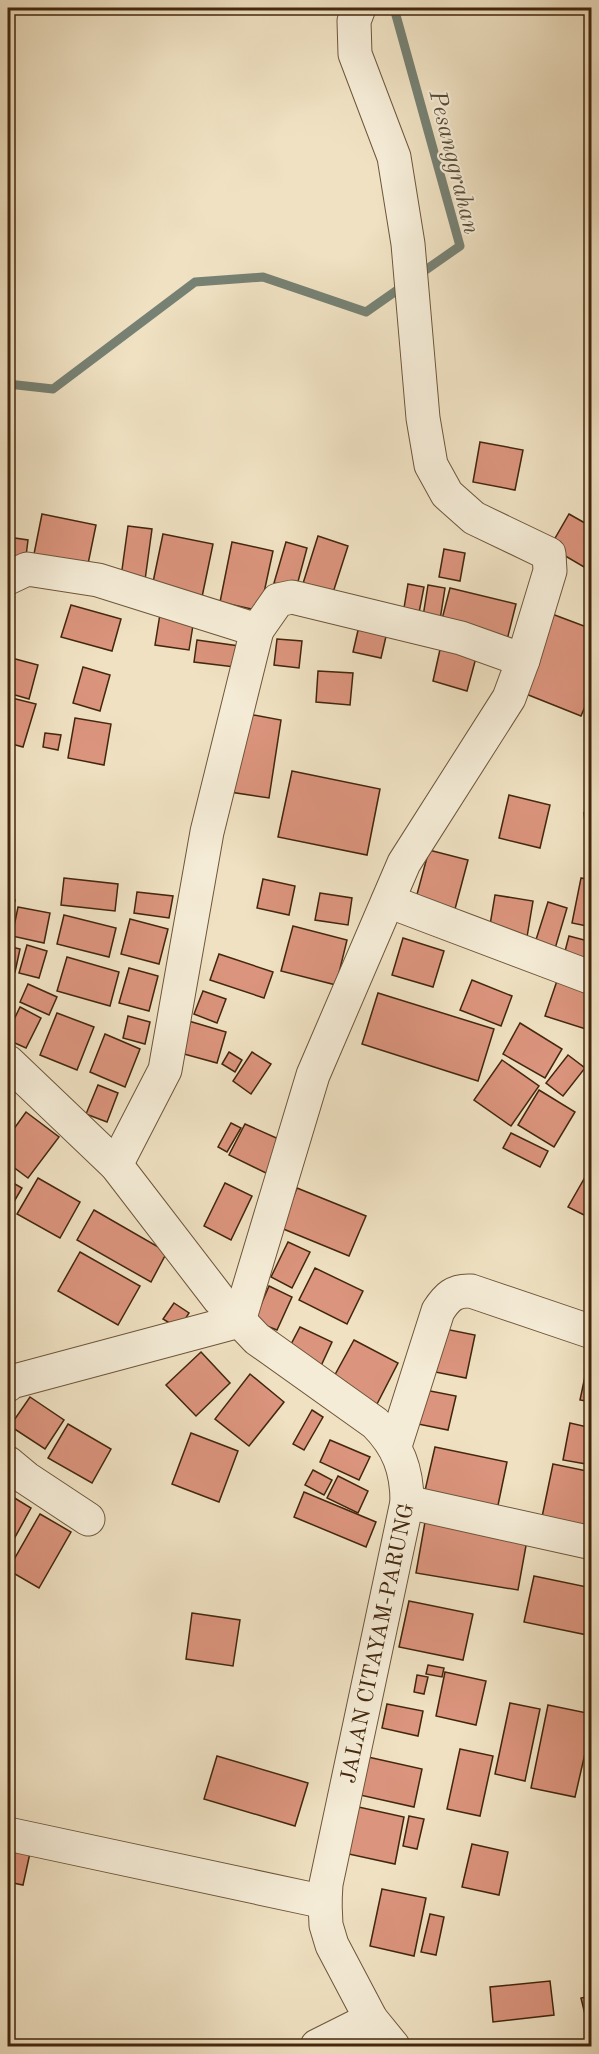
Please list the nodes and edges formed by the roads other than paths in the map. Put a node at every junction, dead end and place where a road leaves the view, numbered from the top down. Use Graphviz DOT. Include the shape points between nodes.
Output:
graph roads {
  1 [pos="359,8"];
  2 [pos="8,578"];
  3 [pos="257,630"];
  4 [pos="523,660"];
  5 [pos="388,901"];
  6 [pos="591,978"];
  7 [pos="8,1062"];
  8 [pos="116,1165"];
  9 [pos="239,1321"];
  10 [pos="591,1332"];
  11 [pos="8,1385"];
  12 [pos="395,1446"];
  13 [pos="8,1463"];
  14 [pos="407,1502"];
  15 [pos="88,1519"];
  16 [pos="591,1543"];
  17 [pos="8,1834"];
  18 [pos="325,1902"];
  19 [pos="371,2019"];
  20 [pos="317,2046"];
  21 [pos="393,2046"];
  1 -- 4 [label="street" via="354,21 355,54 394,157 408,244 423,418 431,465 447,494 474,518 549,554 550,572"];
  2 -- 3 [label="street" via="27,569 98,580"];
  3 -- 4 [label="street" via="279,600 292,597 461,638"];
  3 -- 8 [label="street" via="207,832 165,1070"];
  4 -- 5 [label="street" via="509,698 404,863"];
  5 -- 6 [label="street"];
  5 -- 9 [label="street" via="313,1076"];
  7 -- 8 [label="street, JALAN CITAYAM-PARUNG"];
  8 -- 9 [label="street, JALAN CITAYAM-PARUNG"];
  9 -- 11 [label="street"];
  9 -- 12 [label="street, JALAN CITAYAM-PARUNG" via="257,1339 375,1423"];
  10 -- 12 [label="street" via="471,1291 458,1291 438,1311"];
  12 -- 14 [label="street, JALAN CITAYAM-PARUNG" via="404,1469"];
  13 -- 15 [label="street"];
  14 -- 16 [label="street"];
  14 -- 18 [label="street, JALAN CITAYAM-PARUNG"];
  17 -- 18 [label="street"];
  18 -- 19 [label="street, JALAN CITAYAM-PARUNG" via="332,1945"];
  19 -- 20 [label="street"];
  19 -- 21 [label="street, JALAN CITAYAM-PARUNG"];
}
